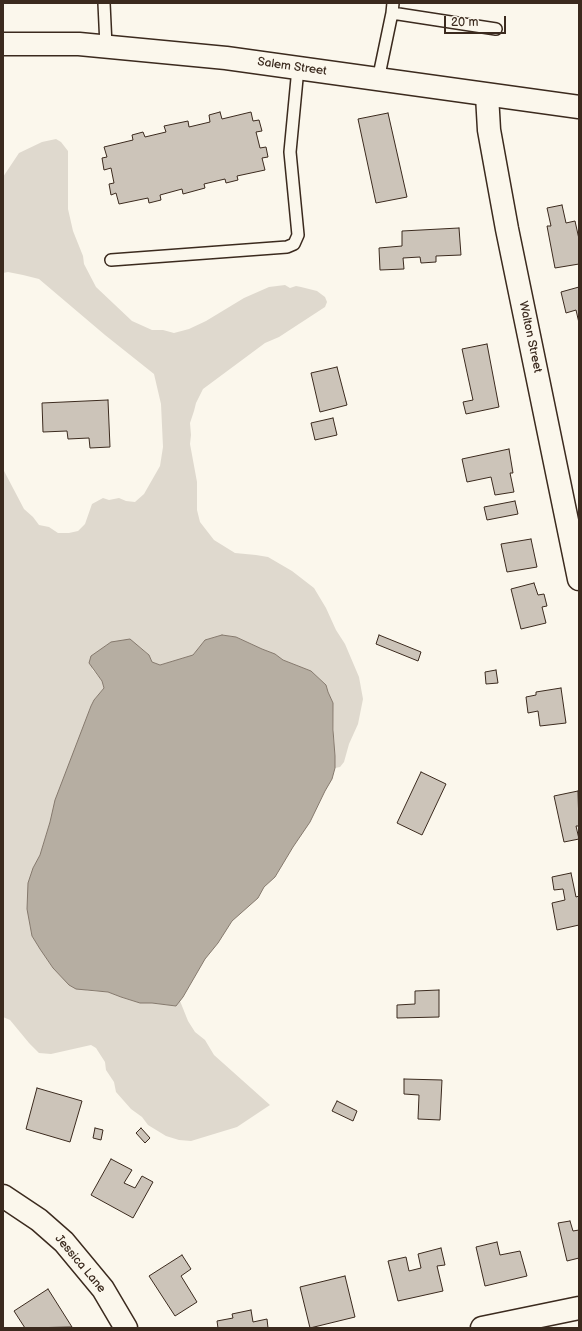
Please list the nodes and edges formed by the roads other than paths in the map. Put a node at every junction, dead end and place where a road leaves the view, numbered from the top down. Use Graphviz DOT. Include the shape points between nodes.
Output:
graph roads {
  1 [pos="104,3"];
  2 [pos="393,8"];
  3 [pos="496,29"];
  4 [pos="3,44"];
  5 [pos="106,46"];
  6 [pos="298,68"];
  7 [pos="378,80"];
  8 [pos="487,95"];
  9 [pos="579,107"];
  10 [pos="111,260"];
  11 [pos="579,579"];
  12 [pos="3,1196"];
  13 [pos="579,1308"];
  14 [pos="126,1328"];
  15 [pos="482,1328"];
  1 -- 5 [label="lane"];
  2 -- 3 [label="lane"];
  2 -- 7 [label="lane"];
  4 -- 5 [label="street, Salem Street"];
  5 -- 6 [label="street, Salem Street"];
  6 -- 7 [label="street, Salem Street"];
  6 -- 10 [label="lane" via="290,152 298,233 294,244"];
  7 -- 8 [label="street, Salem Street"];
  8 -- 9 [label="street, Salem Street"];
  8 -- 11 [label="street, Walton Street" via="489,130 507,229"];
  12 -- 14 [label="street, Jessica Lane" via="64,1242 103,1289"];
  13 -- 15 [label="street"];
}
